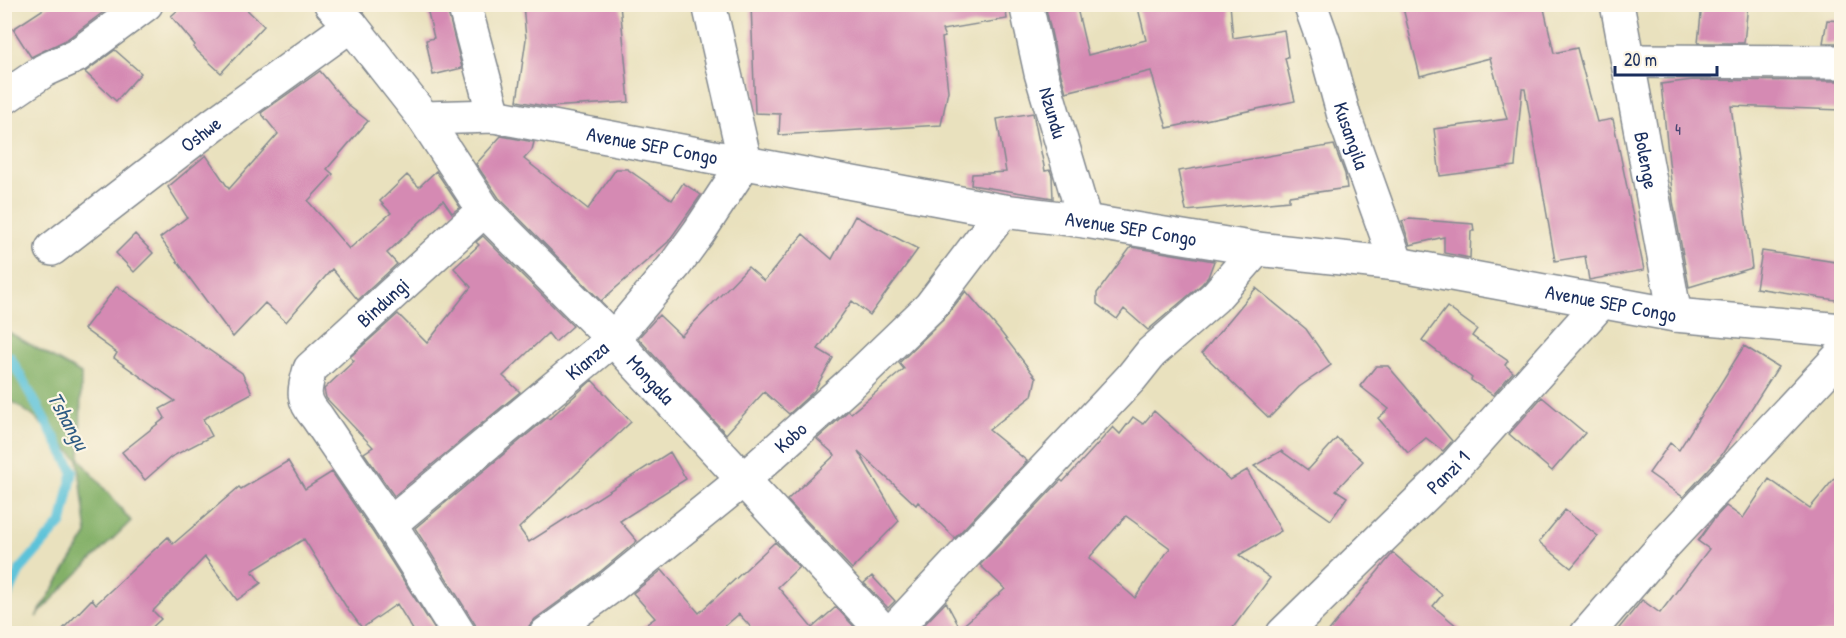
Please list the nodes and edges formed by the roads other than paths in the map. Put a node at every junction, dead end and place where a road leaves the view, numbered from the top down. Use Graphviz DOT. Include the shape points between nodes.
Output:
graph roads {
  1 [pos="146,4"];
  2 [pos="464,4"];
  3 [pos="709,4"];
  4 [pos="1026,4"];
  5 [pos="1310,4"];
  6 [pos="1617,4"];
  7 [pos="341,15"];
  8 [pos="1628,61"];
  9 [pos="1842,63"];
  10 [pos="4,98"];
  11 [pos="494,116"];
  12 [pos="424,118"];
  13 [pos="745,162"];
  14 [pos="484,210"];
  15 [pos="1003,211"];
  16 [pos="1086,221"];
  17 [pos="52,249"];
  18 [pos="1257,249"];
  19 [pos="1397,264"];
  20 [pos="1602,301"];
  21 [pos="1675,315"];
  22 [pos="1842,330"];
  23 [pos="613,339"];
  24 [pos="1842,354"];
  25 [pos="744,480"];
  26 [pos="390,524"];
  27 [pos="459,633"];
  28 [pos="546,633"];
  29 [pos="888,633"];
  30 [pos="1283,633"];
  31 [pos="1587,633"];
  1 -- 10 [label="street" via="76,56 45,70"];
  2 -- 11 [label="street"];
  3 -- 13 [label="street"];
  4 -- 16 [label="street, Nzundu" via="1041,73"];
  5 -- 19 [label="street, Kusangila" via="1344,116"];
  6 -- 8 [label="street, Bolenge"];
  7 -- 12 [label="street, Mongala"];
  7 -- 17 [label="street, Oshwe" via="214,124"];
  8 -- 9 [label="street"];
  8 -- 21 [label="street, Bolenge"];
  11 -- 12 [label="street, Avenue SEP Congo"];
  11 -- 13 [label="street, Avenue SEP Congo"];
  12 -- 14 [label="street, Mongala"];
  13 -- 15 [label="street, Avenue SEP Congo"];
  13 -- 23 [label="street, Kianza" via="675,265"];
  14 -- 23 [label="street, Mongala"];
  14 -- 26 [label="street, Bindungi" via="310,369 305,389 307,406"];
  15 -- 16 [label="street, Avenue SEP Congo"];
  15 -- 25 [label="street, Kobo" via="930,307"];
  16 -- 18 [label="street, Avenue SEP Congo"];
  18 -- 19 [label="street, Avenue SEP Congo"];
  18 -- 29 [label="street" via="1215,297 1150,353 1131,378"];
  19 -- 20 [label="street, Avenue SEP Congo"];
  20 -- 21 [label="street, Avenue SEP Congo"];
  20 -- 30 [label="street, Panzi 1" via="1455,467"];
  21 -- 22 [label="street, Avenue SEP Congo"];
  23 -- 25 [label="street, Mongala"];
  23 -- 26 [label="street, Kianza"];
  24 -- 31 [label="street"];
  25 -- 28 [label="street, Kobo" via="612,586"];
  25 -- 29 [label="street, Mongala"];
  26 -- 27 [label="street"];
}
